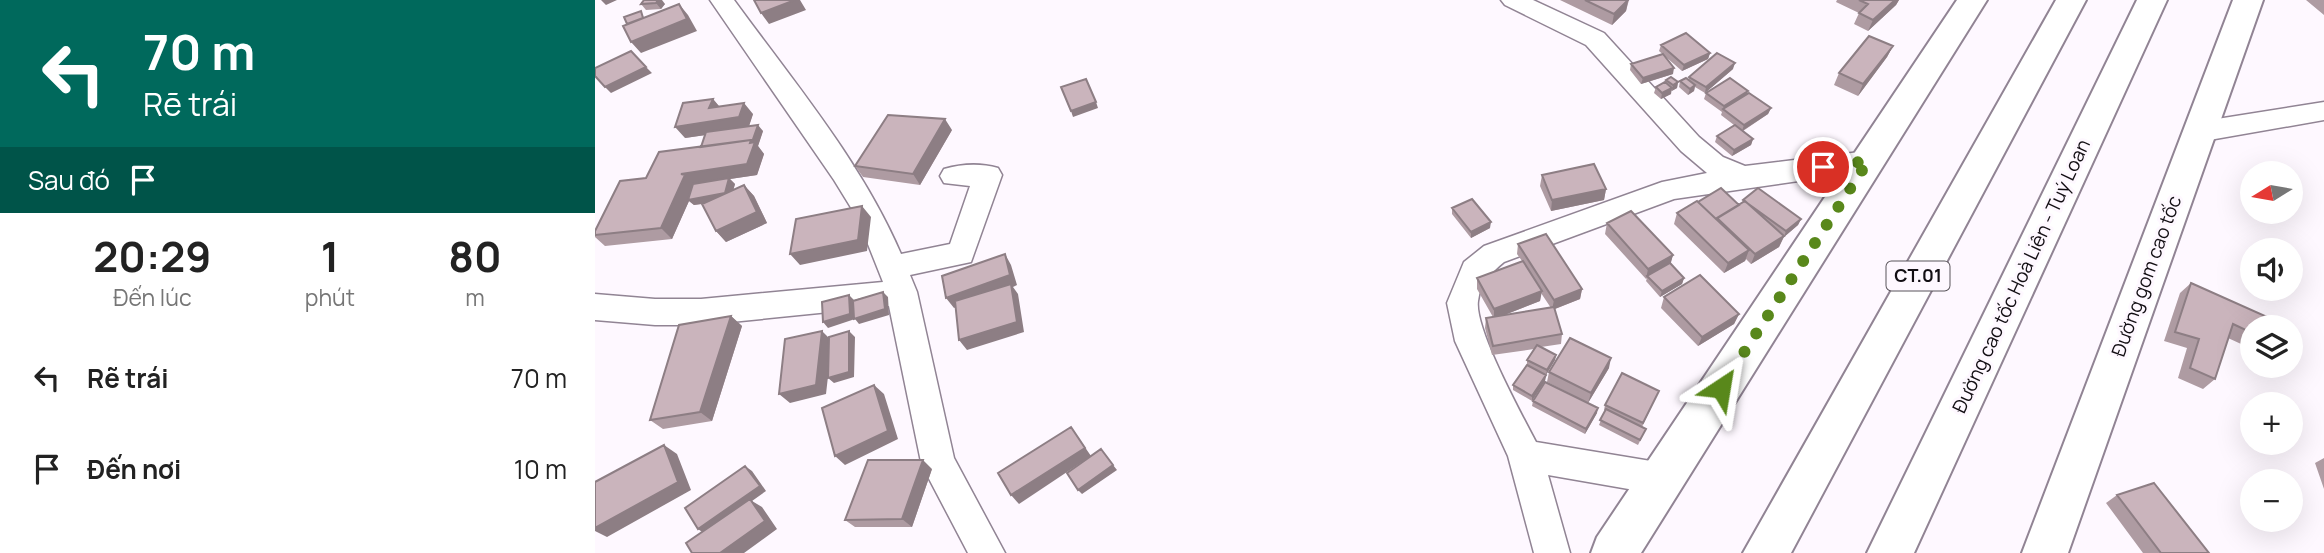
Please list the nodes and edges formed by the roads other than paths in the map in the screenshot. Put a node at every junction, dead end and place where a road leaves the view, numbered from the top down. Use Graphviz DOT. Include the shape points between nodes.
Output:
graph roads {
  1 [pos="722,0"];
  2 [pos="1513,0"];
  3 [pos="1972,0"];
  4 [pos="2071,0"];
  5 [pos="2152,0"];
  6 [pos="2248,0"];
  7 [pos="2324,111"];
  8 [pos="2198,132"];
  9 [pos="1868,161"];
  10 [pos="954,176"];
  11 [pos="1743,177"];
  12 [pos="897,279"];
  13 [pos="595,307"];
  14 [pos="1525,456"];
  15 [pos="1663,479"];
  16 [pos="986,553"];
  17 [pos="1552,553"];
  18 [pos="1614,553"];
  19 [pos="1766,553"];
  20 [pos="1890,553"];
  21 [pos="2045,553"];
  1 -- 12 [label="street" via="844,173 871,217"];
  2 -- 11 [label="street" via="1595,39 1690,144 1713,164"];
  3 -- 9 [label="main road"];
  4 -- 19 [label="main road, CT.01"];
  5 -- 20 [label="main road, Đường cao tốc Hoà Liên - Tuý Loan"];
  6 -- 8 [label="main road, Đường gom cao tốc"];
  7 -- 8 [label="street"];
  8 -- 21 [label="main road, Đường gom cao tốc"];
  9 -- 11 [label="street"];
  9 -- 15 [label="main road"];
  10 -- 12 [label="street" via="988,175 961,254"];
  11 -- 14 [label="street" via="1672,189 1640,200 1494,254 1474,270 1462,303 1471,341"];
  12 -- 13 [label="street" via="701,312"];
  12 -- 16 [label="street" via="939,463"];
  14 -- 15 [label="street"];
  14 -- 17 [label="street"];
  15 -- 18 [label="main road"];
}
